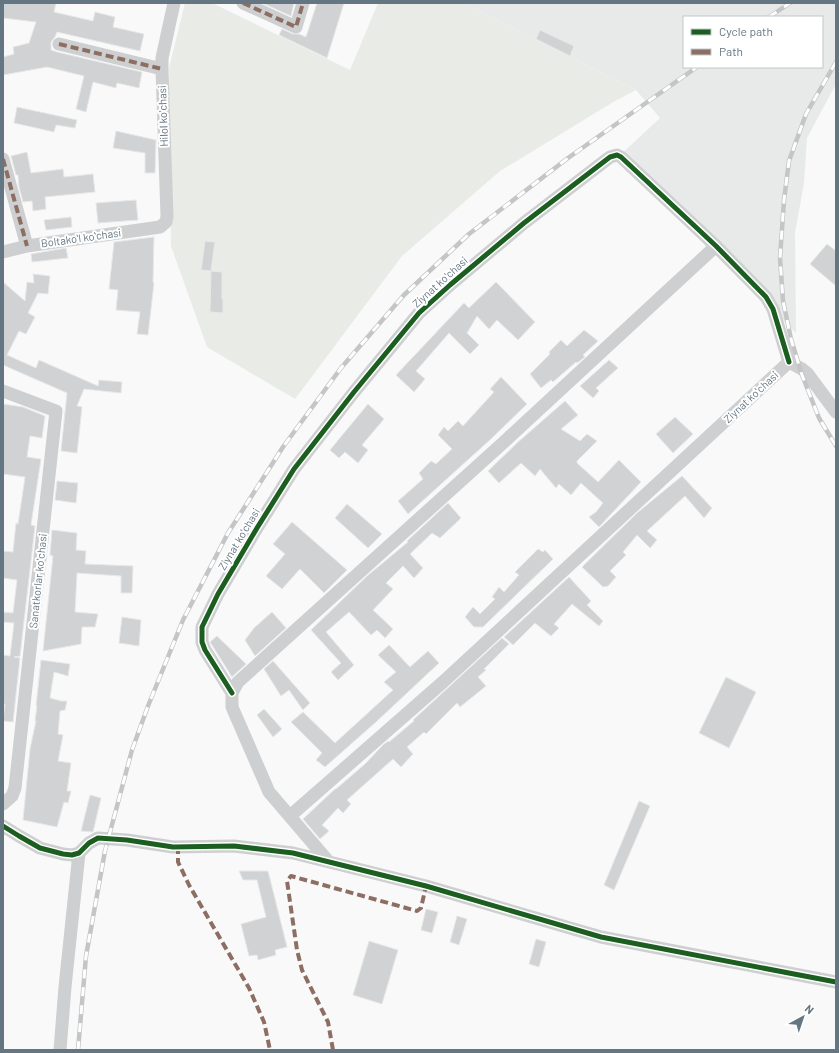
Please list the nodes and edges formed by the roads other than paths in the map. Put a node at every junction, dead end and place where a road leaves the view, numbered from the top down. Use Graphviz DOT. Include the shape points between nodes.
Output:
graph roads {
  1 [pos="174,3"];
  2 [pos="243,3"];
  3 [pos="303,3"];
  4 [pos="59,44"];
  5 [pos="162,69"];
  6 [pos="3,159"];
  7 [pos="160,227"];
  8 [pos="27,246"];
  9 [pos="716,246"];
  10 [pos="3,252"];
  11 [pos="789,362"];
  12 [pos="3,391"];
  13 [pos="836,412"];
  14 [pos="232,693"];
  15 [pos="3,804"];
  16 [pos="290,816"];
  17 [pos="3,826"];
  18 [pos="79,853"];
  19 [pos="328,861"];
  20 [pos="836,982"];
  21 [pos="60,1050"];
  1 -- 5 [label="street, Hilol koʻchasi"];
  2 -- 3 [label="street" via="296,27"];
  4 -- 5 [label="street"];
  5 -- 7 [label="street, Hilol koʻchasi" via="168,216"];
  6 -- 8 [label="street"];
  7 -- 8 [label="street, Boltakoʻl koʻchasi"];
  8 -- 10 [label="street, Boltakoʻl koʻchasi"];
  9 -- 11 [label="street, Ziynat koʻchasi" via="771,304"];
  9 -- 14 [label="street" via="238,682"];
  9 -- 14 [label="street, Ziynat koʻchasi" via="621,157 613,155 450,284 420,313 294,469 218,594 202,627 202,642"];
  11 -- 13 [label="street" via="807,374"];
  11 -- 16 [label="street, Ziynat koʻchasi" via="443,682"];
  12 -- 15 [label="street, Sanatkorlar koʻchasi" via="56,411 15,788 12,796"];
  14 -- 16 [label="street, Ziynat koʻchasi" via="232,707 269,792"];
  16 -- 19 [label="street, Ziynat koʻchasi"];
  17 -- 18 [label="street" via="40,848 63,854"];
  18 -- 19 [label="street" via="89,842 98,838 173,847 234,846 293,853"];
  18 -- 21 [label="street"];
  19 -- 20 [label="street" via="426,886 601,937"];
}
